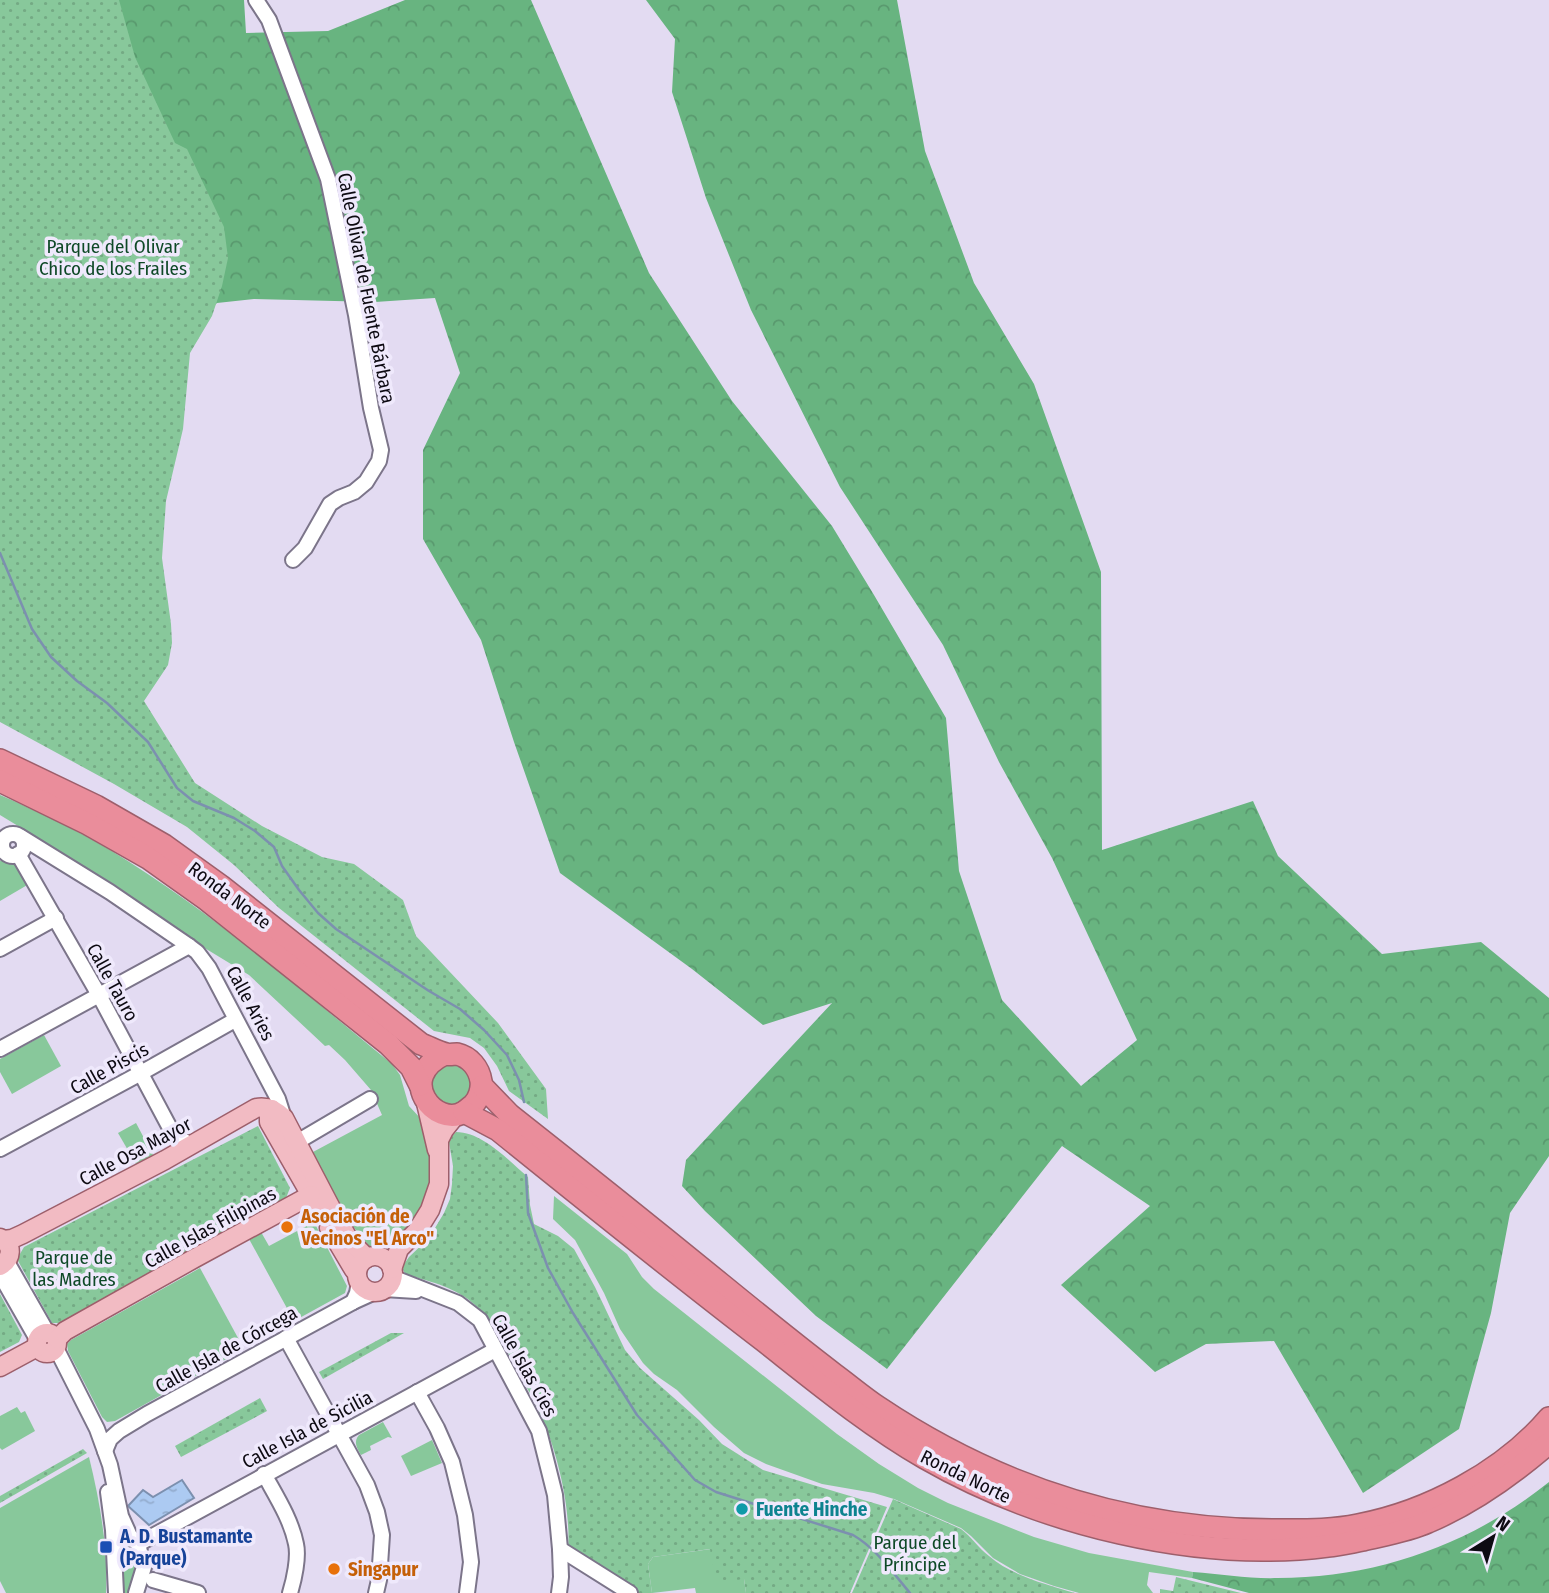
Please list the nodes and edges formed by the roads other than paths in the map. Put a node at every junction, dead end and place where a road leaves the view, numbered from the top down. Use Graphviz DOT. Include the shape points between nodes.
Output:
graph roads {
  1 [pos="256,0"];
  2 [pos="293,560"];
  3 [pos="0,760"];
  4 [pos="0,781"];
  5 [pos="0,825"];
  6 [pos="19,836"];
  7 [pos="2,850"];
  8 [pos="18,855"];
  9 [pos="55,918"];
  10 [pos="188,946"];
  11 [pos="0,949"];
  12 [pos="99,995"];
  13 [pos="235,1020"];
  14 [pos="0,1049"];
  15 [pos="445,1054"];
  16 [pos="141,1073"];
  17 [pos="482,1086"];
  18 [pos="423,1094"];
  19 [pos="370,1099"];
  20 [pos="278,1114"];
  21 [pos="460,1114"];
  22 [pos="171,1130"];
  23 [pos="297,1142"];
  24 [pos="191,1144"];
  25 [pos="0,1149"];
  26 [pos="169,1157"];
  27 [pos="438,1157"];
  28 [pos="315,1191"];
  29 [pos="2,1239"];
  30 [pos="2,1267"];
  31 [pos="375,1274"];
  32 [pos="286,1338"];
  33 [pos="47,1343"];
  34 [pos="495,1349"];
  35 [pos="0,1367"];
  36 [pos="417,1392"];
  37 [pos="1549,1418"];
  38 [pos="97,1429"];
  39 [pos="119,1431"];
  40 [pos="339,1434"];
  41 [pos="1549,1443"];
  42 [pos="105,1451"];
  43 [pos="264,1474"];
  44 [pos="113,1530"];
  45 [pos="134,1540"];
  46 [pos="560,1549"];
  47 [pos="575,1559"];
  48 [pos="561,1569"];
  49 [pos="153,1580"];
  50 [pos="116,1593"];
  51 [pos="136,1593"];
  52 [pos="198,1593"];
  53 [pos="290,1593"];
  54 [pos="376,1593"];
  55 [pos="467,1593"];
  56 [pos="559,1593"];
  57 [pos="630,1593"];
  1 -- 2 [label="street, Calle Olivar de Fuente Bárbara" via="269,20 328,179 381,450 366,482 330,504"];
  3 -- 15 [label="highway, Ronda Norte" via="164,845 421,1044"];
  4 -- 18 [label="highway, Ronda Norte" via="118,840 207,900 388,1044 411,1067"];
  5 -- 6 [label="street, Calle Aries"];
  6 -- 7 [label="street" via="5,839"];
  6 -- 8 [label="street" via="24,846"];
  6 -- 10 [label="street, Calle Aries"];
  7 -- 8 [label="street"];
  8 -- 9 [label="street, Calle Tauro"];
  9 -- 11 [label="street"];
  9 -- 12 [label="street, Calle Tauro"];
  10 -- 12 [label="street"];
  10 -- 13 [label="street, Calle Aries" via="209,968"];
  12 -- 14 [label="street"];
  12 -- 16 [label="street, Calle Tauro"];
  13 -- 16 [label="street, Calle Piscis"];
  13 -- 20 [label="street, Calle Aries" via="278,1099"];
  15 -- 17 [label="highway, Ronda Norte" via="459,1054 471,1061"];
  15 -- 18 [label="highway" via="425,1069"];
  16 -- 22 [label="street, Calle Tauro"];
  16 -- 25 [label="street, Calle Piscis"];
  17 -- 21 [label="highway" via="477,1101"];
  17 -- 37 [label="highway, Ronda Norte" via="510,1115 875,1405 959,1455 1059,1497 1188,1526 1271,1531 1358,1525 1429,1503 1462,1486 1491,1469"];
  18 -- 21 [label="highway, Ronda Norte" via="440,1113"];
  18 -- 27 [label="main road"];
  19 -- 23 [label="street"];
  20 -- 23 [label="main road, Calle Aries"];
  20 -- 24 [label="main road, Calle Osa Mayor" via="256,1108"];
  20 -- 28 [label="main road, Calle Aries" via="269,1114 269,1122"];
  21 -- 27 [label="main road" via="444,1130"];
  21 -- 41 [label="highway, Ronda Norte" via="498,1130 709,1299 925,1458 993,1493 1091,1526 1186,1545 1239,1549 1328,1546 1378,1537 1426,1523 1488,1491"];
  22 -- 24 [label="street, Calle Tauro"];
  22 -- 26 [label="street"];
  23 -- 28 [label="main road, Calle Aries"];
  24 -- 26 [label="main road, Calle Osa Mayor"];
  26 -- 29 [label="main road, Calle Osa Mayor" via="23,1234"];
  27 -- 31 [label="main road" via="439,1184 430,1210 417,1231"];
  28 -- 31 [label="main road, Calle Aries" via="354,1270"];
  28 -- 33 [label="main road, Calle Islas Filipinas"];
  29 -- 30 [label="main road" via="10,1254"];
  30 -- 33 [label="street"];
  31 -- 32 [label="street, Calle Isla de Córcega" via="353,1302"];
  31 -- 34 [label="street, Calle Islas Cíes" via="458,1303 480,1320"];
  32 -- 39 [label="street, Calle Isla de Córcega"];
  32 -- 40 [label="street"];
  33 -- 35 [label="main road, Calle Islas Filipinas"];
  33 -- 38 [label="street"];
  33 -- 44 [label="street" via="94,1445"];
  34 -- 36 [label="street, Calle Isla de Sicilia"];
  34 -- 46 [label="street, Calle Islas Cíes" via="540,1432 555,1495"];
  36 -- 40 [label="street, Calle Isla de Sicilia"];
  36 -- 55 [label="street" via="453,1462 471,1562"];
  38 -- 39 [label="street"];
  38 -- 42 [label="street"];
  39 -- 42 [label="street, Calle Isla de Córcega"];
  40 -- 43 [label="street, Calle Isla de Sicilia"];
  40 -- 54 [label="street" via="377,1512 382,1535"];
  42 -- 45 [label="street" via="121,1516"];
  43 -- 45 [label="street, Calle Isla de Sicilia"];
  43 -- 53 [label="street" via="285,1511 297,1546"];
  44 -- 45 [label="street"];
  44 -- 50 [label="street"];
  45 -- 51 [label="street" via="144,1567"];
  46 -- 47 [label="street"];
  46 -- 48 [label="street, Calle Islas Cíes"];
  47 -- 48 [label="street"];
  47 -- 57 [label="street"];
  48 -- 56 [label="street, Calle Islas Cíes"];
  49 -- 52 [label="street"];
}
